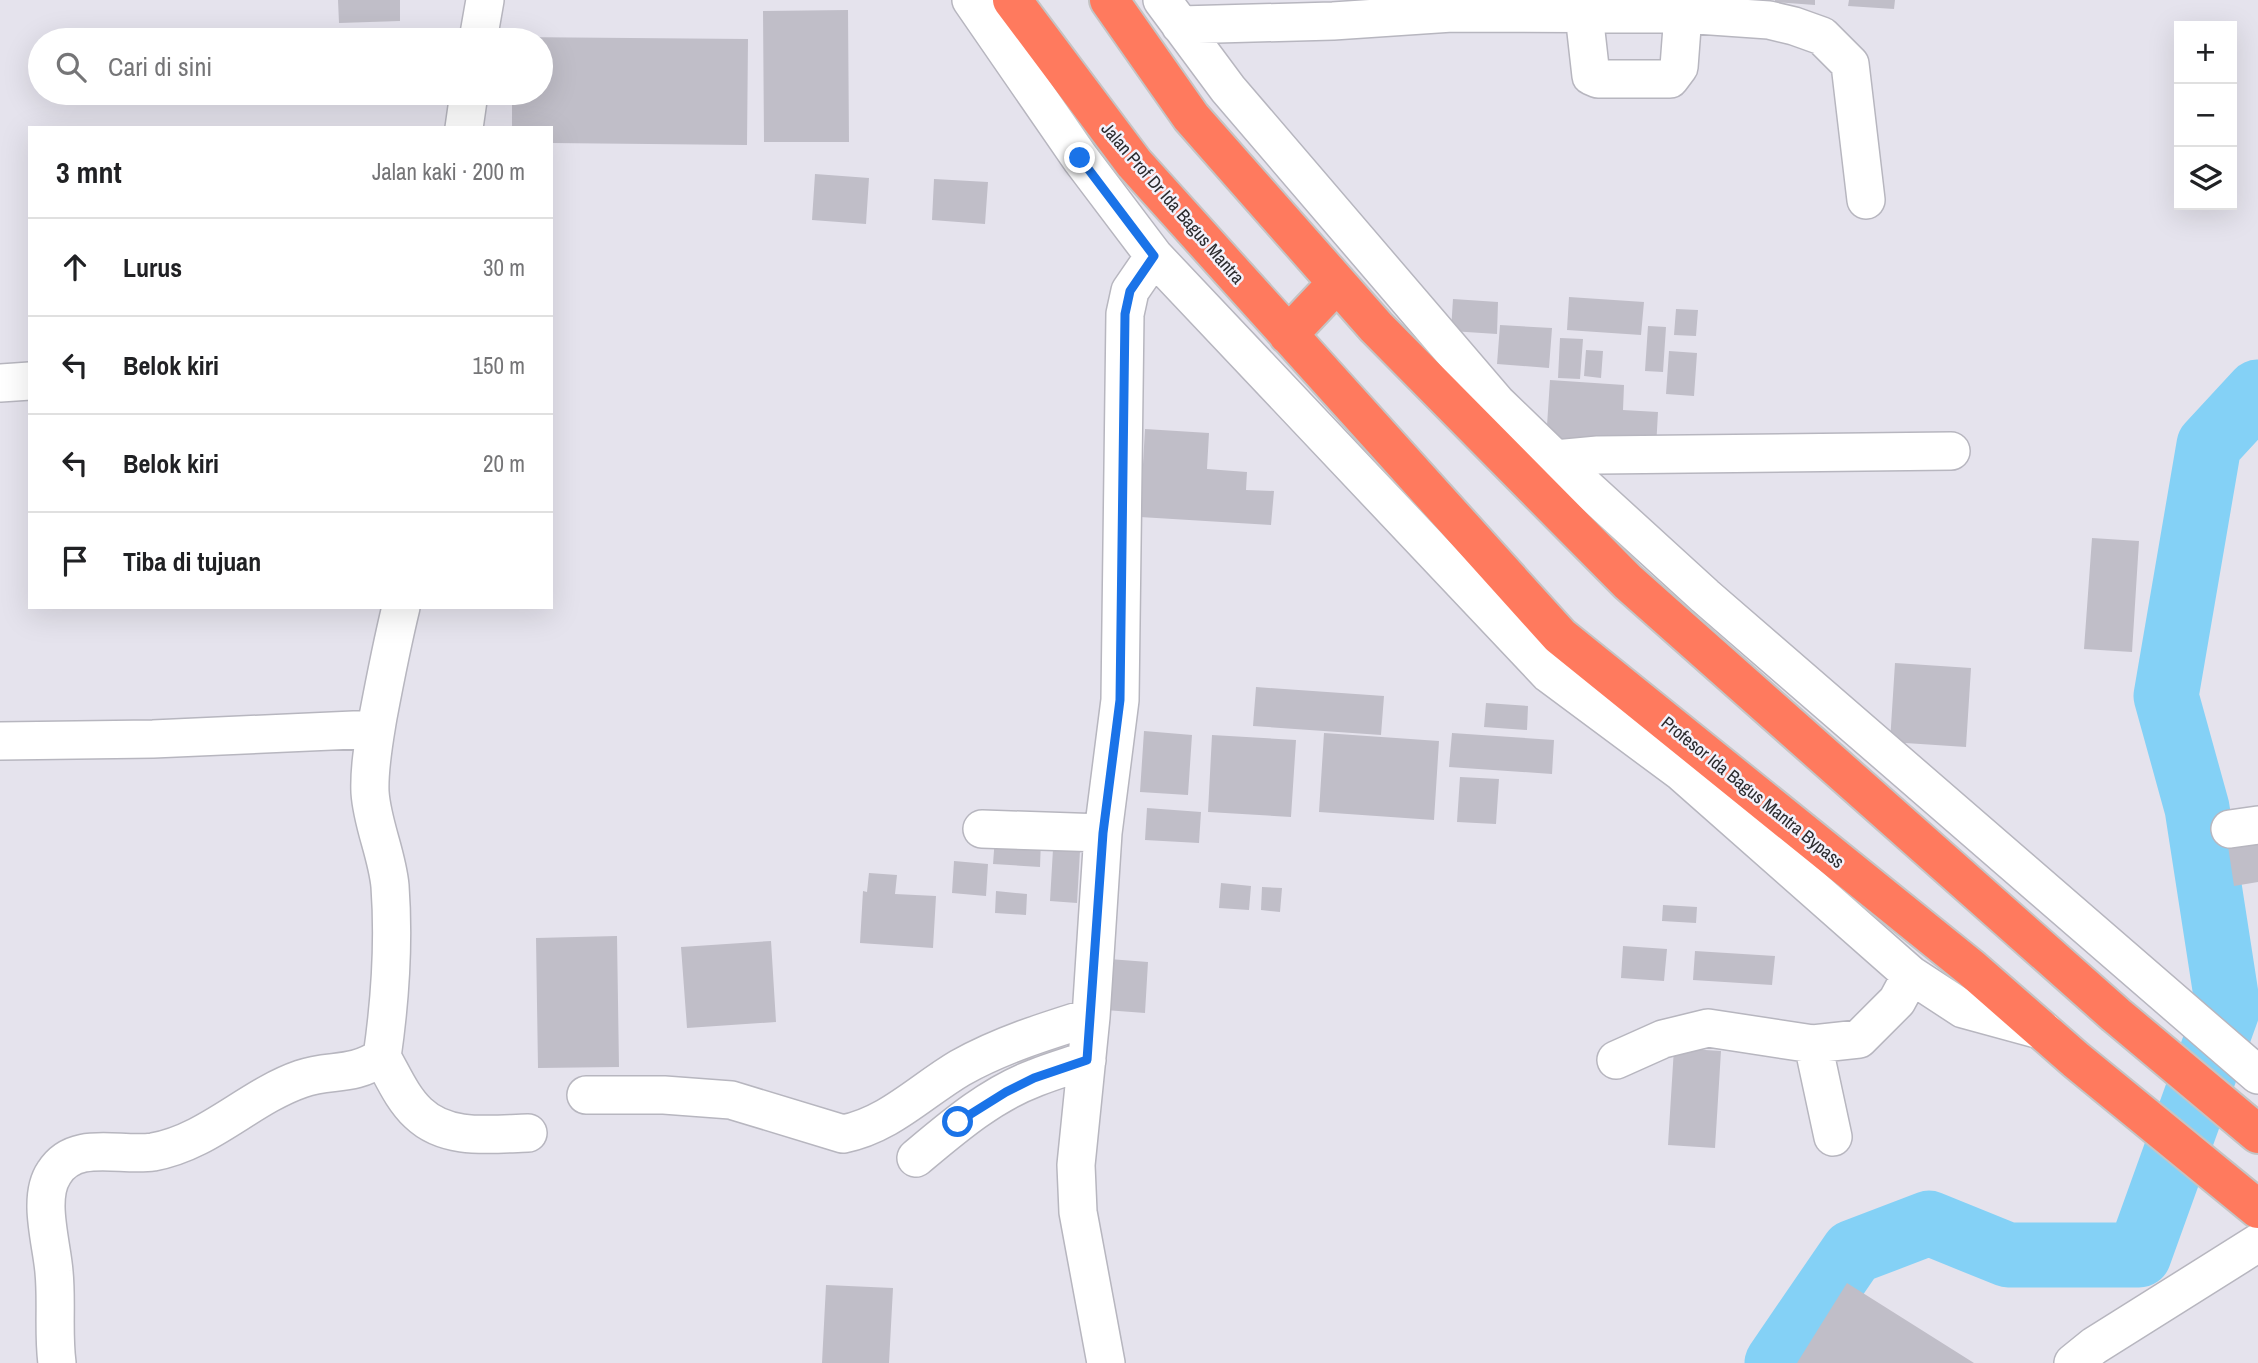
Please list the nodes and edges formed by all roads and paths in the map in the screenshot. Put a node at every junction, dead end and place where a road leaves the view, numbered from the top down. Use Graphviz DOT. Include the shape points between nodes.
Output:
graph roads {
  1 [pos="485,0"];
  2 [pos="971,0"];
  3 [pos="1012,0"];
  4 [pos="1109,0"];
  5 [pos="1171,13"];
  6 [pos="1584,14"];
  7 [pos="1683,14"];
  8 [pos="480,28"];
  9 [pos="467,105"];
  10 [pos="464,126"];
  11 [pos="1866,200"];
  12 [pos="1154,256"];
  13 [pos="1337,283"];
  14 [pos="1288,335"];
  15 [pos="28,381"];
  16 [pos="0,383"];
  17 [pos="1951,451"];
  18 [pos="1555,459"];
  19 [pos="400,609"];
  20 [pos="376,729"];
  21 [pos="0,741"];
  22 [pos="982,830"];
  23 [pos="1103,833"];
  24 [pos="1911,975"];
  25 [pos="1091,1017"];
  26 [pos="2044,1031"];
  27 [pos="1813,1044"];
  28 [pos="382,1057"];
  29 [pos="1087,1060"];
  30 [pos="1616,1060"];
  31 [pos="2251,1070"];
  32 [pos="586,1095"];
  33 [pos="528,1133"];
  34 [pos="2258,1134"];
  35 [pos="1833,1137"];
  36 [pos="916,1158"];
  37 [pos="2258,1209"];
  38 [pos="2258,1243"];
  39 [pos="57,1363"];
  40 [pos="1106,1363"];
  41 [pos="2073,1363"];
  1 -- 8 [label="street"];
  2 -- 12 [label="street"];
  3 -- 14 [label="highway, Jalan Prof Dr Ida Bagus Mantra" via="1134,163"];
  4 -- 13 [label="highway" via="1191,117"];
  5 -- 6 [label="street" via="1333,21 1452,13"];
  5 -- 18 [label="street" via="1228,89 1497,403"];
  6 -- 7 [label="street"];
  6 -- 7 [label="street" via="1591,76 1670,79 1679,67"];
  7 -- 11 [label="street" via="1794,26 1822,36 1850,64"];
  9 -- 10 [label="street"];
  12 -- 23 [label="street" via="1130,291 1125,314 1120,700"];
  12 -- 24 [label="street" via="1549,674 1681,772"];
  13 -- 14 [label="highway"];
  13 -- 34 [label="highway" via="1628,582 2116,1015"];
  14 -- 26 [label="highway, Profesor Ida Bagus Mantra Bypass" via="1560,636"];
  15 -- 16 [label="street"];
  17 -- 18 [label="street"];
  18 -- 31 [label="street" via="1705,596"];
  19 -- 20 [label="street"];
  20 -- 21 [label="street"];
  20 -- 28 [label="street" via="370,793 390,887 390,972"];
  22 -- 23 [label="street"];
  23 -- 25 [label="street"];
  24 -- 26 [label="street" via="1963,1009"];
  24 -- 27 [label="street" via="1898,1001 1859,1039"];
  25 -- 29 [label="street"];
  25 -- 32 [label="street" via="1005,1046 960,1069 878,1123 843,1134 731,1100"];
  26 -- 37 [label="highway, Profesor Ida Bagus Mantra Bypass"];
  27 -- 30 [label="street" via="1708,1028 1663,1039"];
  27 -- 35 [label="street"];
  28 -- 33 [label="street" via="417,1112 434,1125 458,1133"];
  28 -- 39 [label="street" via="367,1067 304,1077 270,1091 218,1126 164,1148 81,1154 63,1160 52,1175 46,1196"];
  29 -- 36 [label="street" via="1006,1092 958,1122"];
  29 -- 40 [label="street" via="1076,1165 1078,1212"];
  38 -- 41 [label="street"];
}
